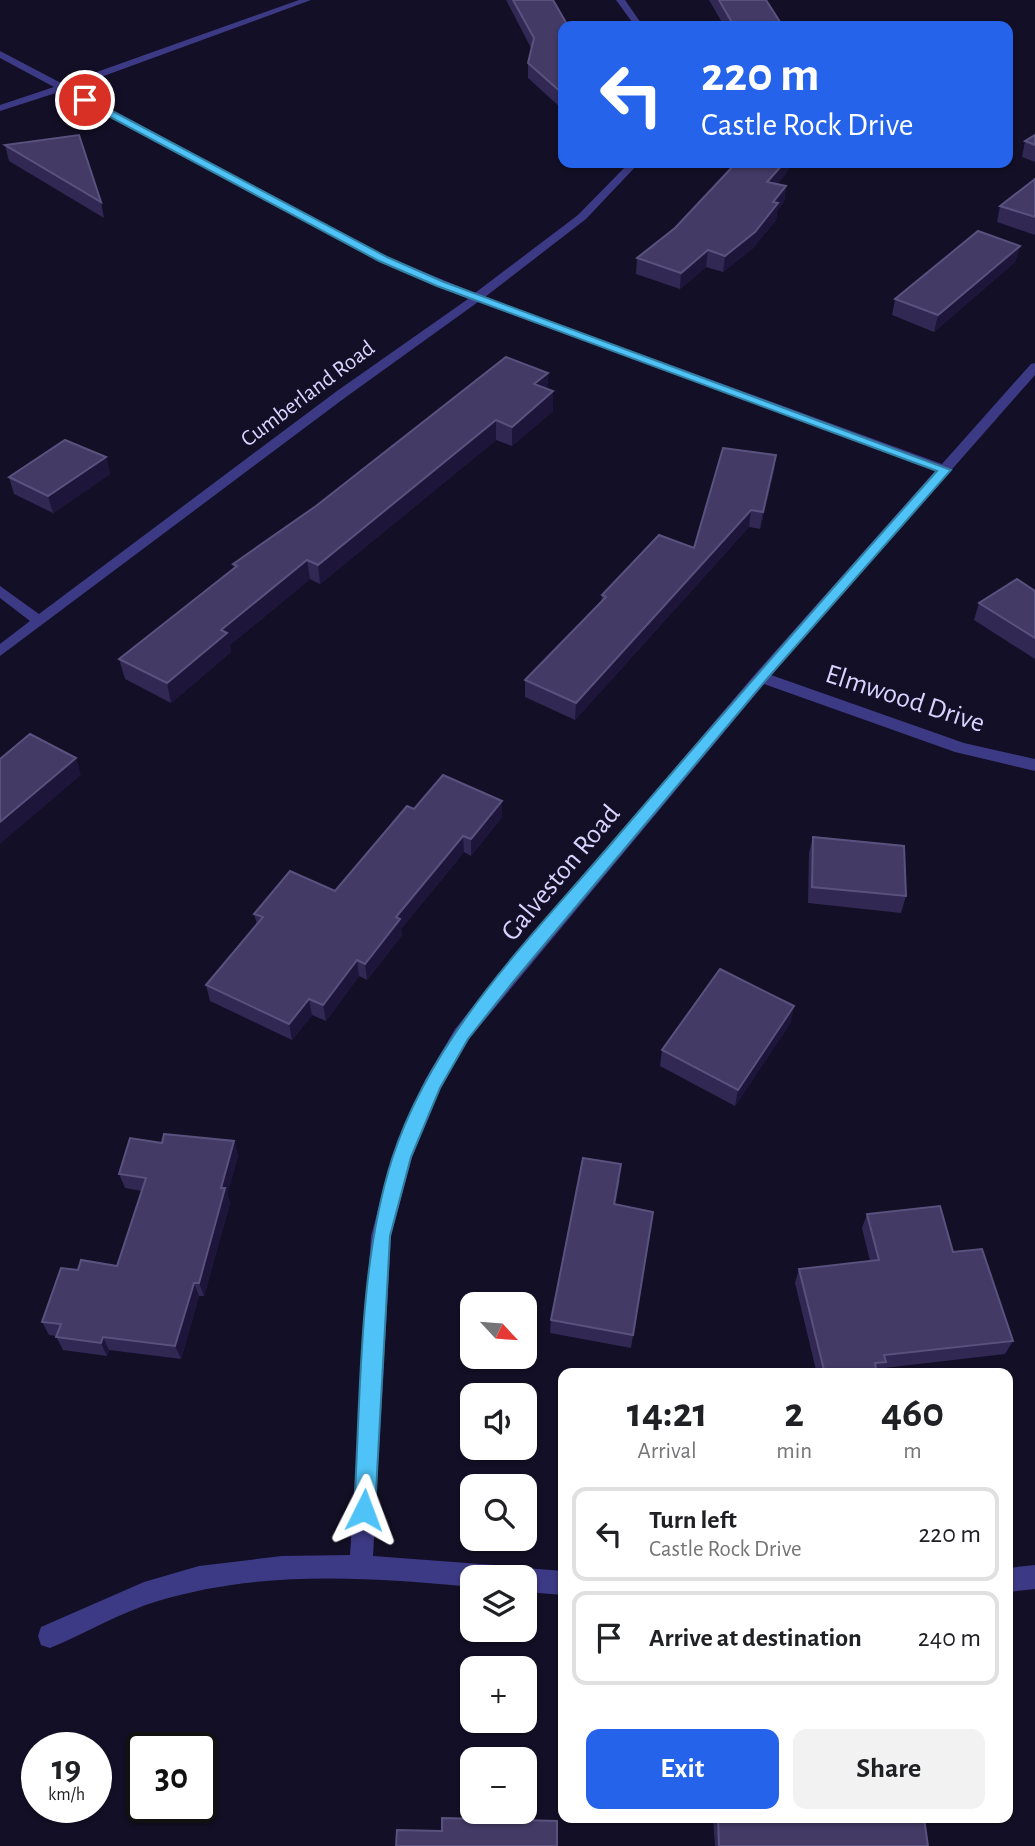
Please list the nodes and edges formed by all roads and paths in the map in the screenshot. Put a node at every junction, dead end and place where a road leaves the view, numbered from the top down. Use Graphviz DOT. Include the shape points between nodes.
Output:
graph roads {
  1 [pos="307,0"];
  2 [pos="620,0"];
  3 [pos="635,21"];
  4 [pos="0,54"];
  5 [pos="62,88"];
  6 [pos="0,108"];
  7 [pos="629,168"];
  8 [pos="474,297"];
  9 [pos="1035,367"];
  10 [pos="945,470"];
  11 [pos="0,591"];
  12 [pos="39,621"];
  13 [pos="0,651"];
  14 [pos="761,677"];
  15 [pos="1035,765"];
  16 [pos="361,1564"];
  17 [pos="460,1574"];
  18 [pos="1035,1577"];
  19 [pos="1013,1579"];
  20 [pos="537,1581"];
  21 [pos="558,1583"];
  22 [pos="50,1636"];
  1 -- 5 [label="street"];
  2 -- 3 [label="street"];
  4 -- 5 [label="street"];
  5 -- 6 [label="street"];
  5 -- 8 [label="street" via="383,259"];
  7 -- 8 [label="street, Cumberland Road" via="586,214"];
  8 -- 10 [label="street"];
  8 -- 12 [label="street, Cumberland Road"];
  9 -- 10 [label="street, Galveston Road"];
  10 -- 14 [label="street, Galveston Road"];
  11 -- 12 [label="street"];
  12 -- 13 [label="street, Cumberland Road"];
  14 -- 15 [label="street, Elmwood Drive" via="961,748"];
  14 -- 16 [label="street, Galveston Road" via="507,977 462,1034 432,1086 402,1157 381,1236"];
  16 -- 17 [label="street"];
  16 -- 22 [label="street" via="264,1566 157,1590"];
  18 -- 19 [label="street"];
  20 -- 21 [label="street"];
}
